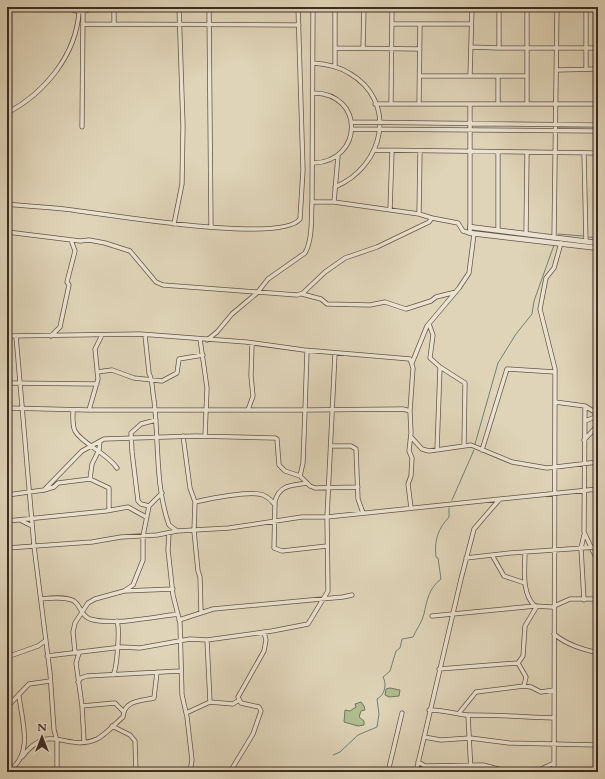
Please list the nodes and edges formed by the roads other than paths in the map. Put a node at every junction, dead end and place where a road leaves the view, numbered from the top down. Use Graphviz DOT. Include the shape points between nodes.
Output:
graph roads {
  1 [pos="67,7"];
  2 [pos="94,7"];
  3 [pos="114,7"];
  4 [pos="179,7"];
  5 [pos="209,7"];
  6 [pos="298,7"];
  7 [pos="313,7"];
  8 [pos="336,7"];
  9 [pos="364,7"];
  10 [pos="392,7"];
  11 [pos="472,7"];
  12 [pos="499,7"];
  13 [pos="527,7"];
  14 [pos="557,7"];
  15 [pos="586,7"];
  16 [pos="81,12"];
  17 [pos="83,24"];
  18 [pos="114,24"];
  19 [pos="209,24"];
  20 [pos="392,24"];
  21 [pos="420,24"];
  22 [pos="471,24"];
  23 [pos="179,25"];
  24 [pos="299,25"];
  25 [pos="471,47"];
  26 [pos="335,48"];
  27 [pos="363,48"];
  28 [pos="392,48"];
  29 [pos="499,48"];
  30 [pos="527,48"];
  31 [pos="556,48"];
  32 [pos="586,48"];
  33 [pos="598,48"];
  34 [pos="420,49"];
  35 [pos="313,63"];
  36 [pos="335,67"];
  37 [pos="586,69"];
  38 [pos="598,69"];
  39 [pos="556,70"];
  40 [pos="420,76"];
  41 [pos="470,76"];
  42 [pos="498,76"];
  43 [pos="527,76"];
  44 [pos="314,92"];
  45 [pos="375,104"];
  46 [pos="391,104"];
  47 [pos="419,104"];
  48 [pos="470,104"];
  49 [pos="498,104"];
  50 [pos="527,104"];
  51 [pos="556,104"];
  52 [pos="598,104"];
  53 [pos="7,113"];
  54 [pos="352,122"];
  55 [pos="379,122"];
  56 [pos="470,123"];
  57 [pos="556,124"];
  58 [pos="598,125"];
  59 [pos="82,128"];
  60 [pos="352,129"];
  61 [pos="379,129"];
  62 [pos="470,130"];
  63 [pos="556,130"];
  64 [pos="598,131"];
  65 [pos="374,150"];
  66 [pos="392,151"];
  67 [pos="420,151"];
  68 [pos="470,152"];
  69 [pos="498,152"];
  70 [pos="527,152"];
  71 [pos="556,152"];
  72 [pos="584,153"];
  73 [pos="598,153"];
  74 [pos="338,156"];
  75 [pos="314,163"];
  76 [pos="335,187"];
  77 [pos="312,202"];
  78 [pos="334,202"];
  79 [pos="7,204"];
  80 [pos="390,210"];
  81 [pos="419,214"];
  82 [pos="432,218"];
  83 [pos="174,224"];
  84 [pos="211,227"];
  85 [pos="470,227"];
  86 [pos="498,230"];
  87 [pos="7,232"];
  88 [pos="472,233"];
  89 [pos="526,234"];
  90 [pos="554,238"];
  91 [pos="71,240"];
  92 [pos="586,242"];
  93 [pos="561,243"];
  94 [pos="598,244"];
  95 [pos="598,248"];
  96 [pos="456,292"];
  97 [pos="257,293"];
  98 [pos="301,294"];
  99 [pos="429,324"];
  100 [pos="102,335"];
  101 [pos="145,335"];
  102 [pos="7,336"];
  103 [pos="16,336"];
  104 [pos="51,336"];
  105 [pos="200,339"];
  106 [pos="207,340"];
  107 [pos="252,343"];
  108 [pos="307,351"];
  109 [pos="335,354"];
  110 [pos="203,355"];
  111 [pos="412,363"];
  112 [pos="440,367"];
  113 [pos="97,372"];
  114 [pos="555,372"];
  115 [pos="152,380"];
  116 [pos="7,383"];
  117 [pos="20,383"];
  118 [pos="96,384"];
  119 [pos="555,402"];
  120 [pos="585,406"];
  121 [pos="7,408"];
  122 [pos="22,408"];
  123 [pos="331,409"];
  124 [pos="73,410"];
  125 [pos="89,410"];
  126 [pos="155,410"];
  127 [pos="207,410"];
  128 [pos="248,410"];
  129 [pos="305,410"];
  130 [pos="410,411"];
  131 [pos="598,415"];
  132 [pos="156,420"];
  133 [pos="585,421"];
  134 [pos="598,425"];
  135 [pos="183,436"];
  136 [pos="205,436"];
  137 [pos="131,437"];
  138 [pos="157,437"];
  139 [pos="411,437"];
  140 [pos="584,440"];
  141 [pos="100,441"];
  142 [pos="92,446"];
  143 [pos="331,446"];
  144 [pos="464,446"];
  145 [pos="99,450"];
  146 [pos="437,450"];
  147 [pos="482,450"];
  148 [pos="598,462"];
  149 [pos="584,464"];
  150 [pos="554,467"];
  151 [pos="117,468"];
  152 [pos="300,476"];
  153 [pos="90,479"];
  154 [pos="307,483"];
  155 [pos="358,488"];
  156 [pos="329,489"];
  157 [pos="598,489"];
  158 [pos="44,490"];
  159 [pos="583,490"];
  160 [pos="29,491"];
  161 [pos="554,492"];
  162 [pos="162,493"];
  163 [pos="7,495"];
  164 [pos="499,500"];
  165 [pos="195,502"];
  166 [pos="149,506"];
  167 [pos="276,506"];
  168 [pos="411,508"];
  169 [pos="109,510"];
  170 [pos="363,513"];
  171 [pos="327,517"];
  172 [pos="146,518"];
  173 [pos="32,519"];
  174 [pos="19,520"];
  175 [pos="276,520"];
  176 [pos="7,521"];
  177 [pos="32,526"];
  178 [pos="177,530"];
  179 [pos="194,531"];
  180 [pos="584,532"];
  181 [pos="169,533"];
  182 [pos="143,536"];
  183 [pos="34,546"];
  184 [pos="327,546"];
  185 [pos="592,547"];
  186 [pos="598,547"];
  187 [pos="7,548"];
  188 [pos="582,548"];
  189 [pos="554,550"];
  190 [pos="525,552"];
  191 [pos="492,555"];
  192 [pos="466,558"];
  193 [pos="598,562"];
  194 [pos="525,583"];
  195 [pos="173,589"];
  196 [pos="124,591"];
  197 [pos="352,594"];
  198 [pos="41,599"];
  199 [pos="323,599"];
  200 [pos="598,599"];
  201 [pos="584,600"];
  202 [pos="536,606"];
  203 [pos="554,607"];
  204 [pos="201,612"];
  205 [pos="82,613"];
  206 [pos="178,614"];
  207 [pos="452,614"];
  208 [pos="432,616"];
  209 [pos="180,620"];
  210 [pos="117,621"];
  211 [pos="264,632"];
  212 [pos="554,634"];
  213 [pos="207,640"];
  214 [pos="45,641"];
  215 [pos="180,641"];
  216 [pos="118,648"];
  217 [pos="75,653"];
  218 [pos="79,653"];
  219 [pos="598,653"];
  220 [pos="47,656"];
  221 [pos="7,657"];
  222 [pos="518,663"];
  223 [pos="439,669"];
  224 [pos="180,671"];
  225 [pos="157,672"];
  226 [pos="113,675"];
  227 [pos="50,681"];
  228 [pos="78,682"];
  229 [pos="524,686"];
  230 [pos="554,690"];
  231 [pos="19,696"];
  232 [pos="239,700"];
  233 [pos="210,702"];
  234 [pos="82,706"];
  235 [pos="7,707"];
  236 [pos="429,710"];
  237 [pos="124,712"];
  238 [pos="186,713"];
  239 [pos="402,713"];
  240 [pos="459,713"];
  241 [pos="468,716"];
  242 [pos="554,718"];
  243 [pos="112,726"];
  244 [pos="424,737"];
  245 [pos="56,738"];
  246 [pos="470,738"];
  247 [pos="84,741"];
  248 [pos="554,743"];
  249 [pos="598,745"];
  250 [pos="22,757"];
  251 [pos="418,762"];
  252 [pos="554,763"];
  253 [pos="471,765"];
  254 [pos="8,771"];
  255 [pos="554,771"];
  256 [pos="598,771"];
  257 [pos="20,772"];
  258 [pos="57,772"];
  259 [pos="136,772"];
  260 [pos="190,772"];
  261 [pos="230,772"];
  262 [pos="388,772"];
  263 [pos="416,772"];
  264 [pos="471,772"];
  265 [pos="510,772"];
  266 [pos="535,772"];
  1 -- 16 [label="street"];
  2 -- 16 [label="street"];
  3 -- 18 [label="street"];
  4 -- 23 [label="street"];
  5 -- 19 [label="street"];
  6 -- 24 [label="street"];
  7 -- 35 [label="street"];
  8 -- 26 [label="street"];
  9 -- 27 [label="street"];
  10 -- 20 [label="street"];
  11 -- 22 [label="street"];
  12 -- 29 [label="street"];
  13 -- 30 [label="street"];
  14 -- 31 [label="street"];
  15 -- 32 [label="street"];
  16 -- 17 [label="street"];
  16 -- 53 [label="street" via="69,52 48,81 20,106"];
  17 -- 18 [label="street"];
  17 -- 59 [label="street"];
  18 -- 23 [label="street"];
  19 -- 23 [label="street"];
  19 -- 24 [label="street"];
  19 -- 84 [label="street"];
  20 -- 21 [label="street"];
  20 -- 28 [label="street"];
  21 -- 22 [label="street"];
  21 -- 34 [label="street"];
  22 -- 25 [label="street"];
  23 -- 83 [label="street" via="183,126 182,184"];
  24 -- 84 [label="street" via="303,170 300,219 297,223 281,228"];
  25 -- 29 [label="street"];
  25 -- 41 [label="street"];
  26 -- 27 [label="street"];
  26 -- 36 [label="street"];
  27 -- 28 [label="street"];
  28 -- 34 [label="street"];
  28 -- 46 [label="street"];
  29 -- 30 [label="street"];
  30 -- 31 [label="street"];
  30 -- 43 [label="street"];
  31 -- 32 [label="street"];
  31 -- 39 [label="street"];
  32 -- 33 [label="street"];
  32 -- 37 [label="street"];
  34 -- 40 [label="street"];
  35 -- 36 [label="street"];
  35 -- 44 [label="street"];
  36 -- 45 [label="street" via="358,80 367,89"];
  37 -- 38 [label="street"];
  37 -- 39 [label="street"];
  39 -- 51 [label="street"];
  40 -- 41 [label="street"];
  40 -- 47 [label="street"];
  41 -- 42 [label="street"];
  42 -- 43 [label="street"];
  42 -- 49 [label="street"];
  43 -- 50 [label="street"];
  44 -- 54 [label="street" via="338,100 345,106"];
  44 -- 75 [label="street"];
  45 -- 46 [label="street"];
  45 -- 55 [label="street"];
  46 -- 47 [label="street"];
  47 -- 48 [label="street"];
  48 -- 49 [label="street"];
  48 -- 56 [label="street"];
  49 -- 50 [label="street"];
  50 -- 51 [label="street"];
  51 -- 52 [label="street"];
  51 -- 57 [label="street"];
  54 -- 55 [label="street"];
  54 -- 60 [label="street"];
  55 -- 56 [label="street"];
  55 -- 61 [label="street"];
  56 -- 57 [label="street"];
  56 -- 62 [label="street"];
  57 -- 58 [label="street"];
  57 -- 63 [label="street"];
  60 -- 61 [label="street"];
  60 -- 74 [label="street" via="348,144"];
  61 -- 62 [label="street"];
  61 -- 65 [label="street"];
  62 -- 63 [label="street"];
  62 -- 68 [label="street"];
  63 -- 64 [label="street"];
  63 -- 71 [label="street"];
  65 -- 66 [label="street"];
  65 -- 76 [label="street" via="358,174"];
  66 -- 67 [label="street"];
  66 -- 80 [label="street"];
  67 -- 68 [label="street"];
  67 -- 81 [label="street"];
  68 -- 69 [label="street"];
  68 -- 85 [label="street"];
  69 -- 70 [label="street"];
  69 -- 86 [label="street"];
  70 -- 71 [label="street"];
  70 -- 89 [label="street"];
  71 -- 72 [label="street"];
  71 -- 90 [label="street"];
  72 -- 73 [label="street"];
  72 -- 92 [label="street"];
  74 -- 75 [label="street" via="322,163"];
  74 -- 76 [label="street"];
  75 -- 77 [label="street"];
  76 -- 78 [label="street"];
  77 -- 78 [label="street"];
  77 -- 97 [label="street" via="308,248 268,279"];
  78 -- 80 [label="street"];
  79 -- 83 [label="street" via="78,210"];
  80 -- 81 [label="street"];
  81 -- 82 [label="street"];
  82 -- 88 [label="street" via="458,223 463,231"];
  82 -- 98 [label="street" via="429,222 377,247 345,258"];
  83 -- 84 [label="street"];
  85 -- 86 [label="street"];
  85 -- 88 [label="street"];
  86 -- 89 [label="street"];
  87 -- 91 [label="street"];
  88 -- 93 [label="street"];
  88 -- 96 [label="street" via="469,273"];
  89 -- 90 [label="street"];
  90 -- 92 [label="street"];
  91 -- 97 [label="street" via="89,240 130,251 156,282 163,285"];
  91 -- 104 [label="street" via="74,251 67,282 69,285 60,327"];
  92 -- 94 [label="street"];
  93 -- 95 [label="street"];
  93 -- 114 [label="street" via="554,268 546,278 540,309"];
  96 -- 98 [label="street" via="406,309 385,302 370,305 328,304 321,299"];
  96 -- 99 [label="street"];
  97 -- 98 [label="street"];
  97 -- 106 [label="street"];
  99 -- 111 [label="street"];
  99 -- 112 [label="street" via="433,335 430,358"];
  100 -- 101 [label="street"];
  100 -- 104 [label="street"];
  100 -- 113 [label="street" via="95,349"];
  101 -- 105 [label="street"];
  101 -- 115 [label="street"];
  102 -- 103 [label="street"];
  103 -- 104 [label="street"];
  103 -- 117 [label="street"];
  105 -- 106 [label="street"];
  105 -- 110 [label="street"];
  106 -- 107 [label="street"];
  107 -- 108 [label="street"];
  107 -- 128 [label="street" via="253,396"];
  108 -- 109 [label="street"];
  108 -- 129 [label="street"];
  109 -- 111 [label="street" via="386,356 410,359"];
  109 -- 123 [label="street"];
  110 -- 115 [label="street" via="179,359 177,373 162,381"];
  110 -- 127 [label="street"];
  111 -- 130 [label="street"];
  112 -- 144 [label="street" via="465,383"];
  112 -- 146 [label="street"];
  113 -- 115 [label="street" via="112,370 134,378"];
  113 -- 118 [label="street"];
  114 -- 119 [label="street"];
  114 -- 147 [label="street" via="507,369"];
  115 -- 126 [label="street"];
  116 -- 117 [label="street"];
  117 -- 118 [label="street"];
  117 -- 122 [label="street"];
  118 -- 125 [label="street"];
  119 -- 120 [label="street"];
  119 -- 150 [label="street"];
  120 -- 131 [label="street"];
  120 -- 133 [label="street"];
  121 -- 122 [label="street"];
  122 -- 124 [label="street"];
  122 -- 160 [label="street"];
  123 -- 129 [label="street"];
  123 -- 130 [label="street"];
  123 -- 143 [label="street"];
  124 -- 125 [label="street"];
  124 -- 142 [label="street" via="75,432"];
  125 -- 126 [label="street"];
  126 -- 127 [label="street"];
  126 -- 132 [label="street"];
  127 -- 128 [label="street"];
  127 -- 136 [label="street"];
  128 -- 129 [label="street"];
  129 -- 152 [label="street" via="303,463"];
  130 -- 139 [label="street"];
  131 -- 133 [label="street"];
  132 -- 137 [label="street" via="137,426"];
  132 -- 138 [label="street"];
  133 -- 140 [label="street"];
  134 -- 140 [label="street"];
  135 -- 136 [label="street"];
  135 -- 138 [label="street"];
  135 -- 165 [label="street" via="190,488"];
  136 -- 152 [label="street" via="275,438 279,465 285,471"];
  137 -- 138 [label="street"];
  137 -- 141 [label="street"];
  137 -- 166 [label="street" via="138,501"];
  138 -- 162 [label="street"];
  139 -- 146 [label="street" via="422,449"];
  139 -- 168 [label="street" via="411,476 408,484"];
  140 -- 149 [label="street"];
  141 -- 142 [label="street"];
  141 -- 145 [label="street"];
  142 -- 145 [label="street"];
  142 -- 158 [label="street" via="82,451"];
  143 -- 155 [label="street" via="351,446 356,449"];
  143 -- 156 [label="street"];
  144 -- 146 [label="street"];
  144 -- 147 [label="street" via="472,445"];
  145 -- 151 [label="street" via="111,459"];
  145 -- 153 [label="street" via="92,464"];
  147 -- 150 [label="street" via="512,462"];
  148 -- 149 [label="street"];
  149 -- 150 [label="street"];
  149 -- 159 [label="street"];
  150 -- 161 [label="street"];
  152 -- 154 [label="street"];
  153 -- 158 [label="street" via="58,483"];
  153 -- 169 [label="street" via="109,488"];
  154 -- 156 [label="street" via="316,488"];
  154 -- 167 [label="street" via="280,490"];
  155 -- 156 [label="street"];
  155 -- 170 [label="street"];
  156 -- 171 [label="street"];
  157 -- 159 [label="street"];
  158 -- 160 [label="street"];
  159 -- 161 [label="street"];
  159 -- 180 [label="street"];
  160 -- 163 [label="street"];
  160 -- 173 [label="street"];
  161 -- 164 [label="street"];
  161 -- 189 [label="street"];
  162 -- 166 [label="street"];
  162 -- 178 [label="street" via="169,526"];
  164 -- 168 [label="street"];
  164 -- 192 [label="street" via="474,529"];
  165 -- 167 [label="street" via="260,494 268,497"];
  165 -- 179 [label="street"];
  166 -- 172 [label="street"];
  167 -- 175 [label="street"];
  168 -- 170 [label="street"];
  169 -- 172 [label="street" via="128,507"];
  169 -- 173 [label="street"];
  170 -- 171 [label="street"];
  171 -- 175 [label="street"];
  171 -- 184 [label="street"];
  172 -- 182 [label="street"];
  173 -- 174 [label="street"];
  173 -- 177 [label="street"];
  174 -- 176 [label="street"];
  174 -- 177 [label="street"];
  175 -- 179 [label="street"];
  175 -- 184 [label="street" via="274,545 277,551"];
  177 -- 183 [label="street"];
  178 -- 179 [label="street"];
  178 -- 181 [label="street"];
  179 -- 204 [label="street" via="200,577"];
  180 -- 185 [label="street"];
  180 -- 188 [label="street"];
  181 -- 182 [label="street"];
  181 -- 195 [label="street" via="168,550"];
  182 -- 183 [label="street"];
  182 -- 196 [label="street" via="143,560 133,585"];
  183 -- 187 [label="street"];
  183 -- 198 [label="street"];
  184 -- 199 [label="street" via="328,591"];
  185 -- 186 [label="street"];
  185 -- 188 [label="street"];
  185 -- 193 [label="street"];
  188 -- 189 [label="street"];
  188 -- 201 [label="street"];
  189 -- 190 [label="street"];
  189 -- 203 [label="street"];
  190 -- 191 [label="street"];
  190 -- 194 [label="street"];
  191 -- 192 [label="street"];
  191 -- 194 [label="street" via="504,576"];
  192 -- 207 [label="street"];
  194 -- 202 [label="street" via="529,600"];
  195 -- 196 [label="street"];
  195 -- 206 [label="street"];
  196 -- 205 [label="street" via="91,601"];
  197 -- 199 [label="street"];
  198 -- 205 [label="street" via="73,601"];
  198 -- 214 [label="street"];
  199 -- 204 [label="street"];
  199 -- 211 [label="street" via="308,624"];
  200 -- 201 [label="street"];
  201 -- 203 [label="street" via="570,599"];
  202 -- 203 [label="street"];
  202 -- 207 [label="street"];
  202 -- 222 [label="street" via="525,626 523,656"];
  203 -- 212 [label="street"];
  204 -- 209 [label="street"];
  205 -- 210 [label="street" via="92,620"];
  205 -- 217 [label="street" via="75,623 73,632"];
  206 -- 209 [label="street"];
  206 -- 210 [label="street"];
  207 -- 208 [label="street"];
  207 -- 223 [label="street"];
  209 -- 215 [label="street"];
  210 -- 216 [label="street"];
  211 -- 213 [label="street"];
  211 -- 232 [label="street" via="264,651 239,695"];
  212 -- 219 [label="street" via="566,644"];
  212 -- 230 [label="street"];
  213 -- 215 [label="street"];
  213 -- 233 [label="street"];
  214 -- 220 [label="street"];
  214 -- 221 [label="street" via="36,647"];
  215 -- 216 [label="street" via="140,648"];
  215 -- 224 [label="street"];
  216 -- 218 [label="street"];
  216 -- 226 [label="street" via="116,670"];
  217 -- 218 [label="street"];
  217 -- 220 [label="street"];
  218 -- 228 [label="street" via="76,662"];
  220 -- 227 [label="street"];
  222 -- 223 [label="street"];
  222 -- 229 [label="street" via="526,677"];
  223 -- 236 [label="street"];
  224 -- 225 [label="street"];
  224 -- 238 [label="street"];
  225 -- 226 [label="street"];
  225 -- 237 [label="street" via="154,698 136,701"];
  226 -- 228 [label="street" via="84,677"];
  227 -- 231 [label="street" via="29,684"];
  227 -- 245 [label="street"];
  228 -- 234 [label="street"];
  229 -- 230 [label="street" via="541,692"];
  229 -- 240 [label="street" via="476,692"];
  230 -- 242 [label="street"];
  231 -- 235 [label="street"];
  231 -- 250 [label="street" via="24,730"];
  232 -- 233 [label="street" via="233,704"];
  232 -- 261 [label="street" via="249,706 259,707 261,711 253,734"];
  233 -- 238 [label="street"];
  234 -- 237 [label="street" via="115,703"];
  234 -- 247 [label="street"];
  236 -- 240 [label="street" via="441,709"];
  236 -- 244 [label="street"];
  237 -- 243 [label="street" via="124,718"];
  238 -- 260 [label="street" via="192,760"];
  239 -- 262 [label="street"];
  240 -- 241 [label="street"];
  241 -- 242 [label="street" via="485,714"];
  241 -- 246 [label="street"];
  242 -- 248 [label="street"];
  243 -- 247 [label="street" via="98,738"];
  243 -- 259 [label="street" via="130,735 135,741"];
  244 -- 246 [label="street" via="441,740"];
  244 -- 251 [label="street"];
  245 -- 247 [label="street" via="67,742"];
  245 -- 250 [label="street" via="39,740"];
  245 -- 258 [label="street"];
  246 -- 248 [label="street" via="509,743"];
  246 -- 253 [label="street"];
  248 -- 249 [label="street"];
  248 -- 252 [label="street"];
  250 -- 254 [label="street" via="17,766"];
  251 -- 253 [label="street" via="425,766"];
  251 -- 263 [label="street"];
  252 -- 255 [label="street"];
  252 -- 266 [label="street"];
  253 -- 264 [label="street"];
  253 -- 265 [label="street" via="489,766"];
  254 -- 257 [label="street"];
  255 -- 256 [label="street"];
}
